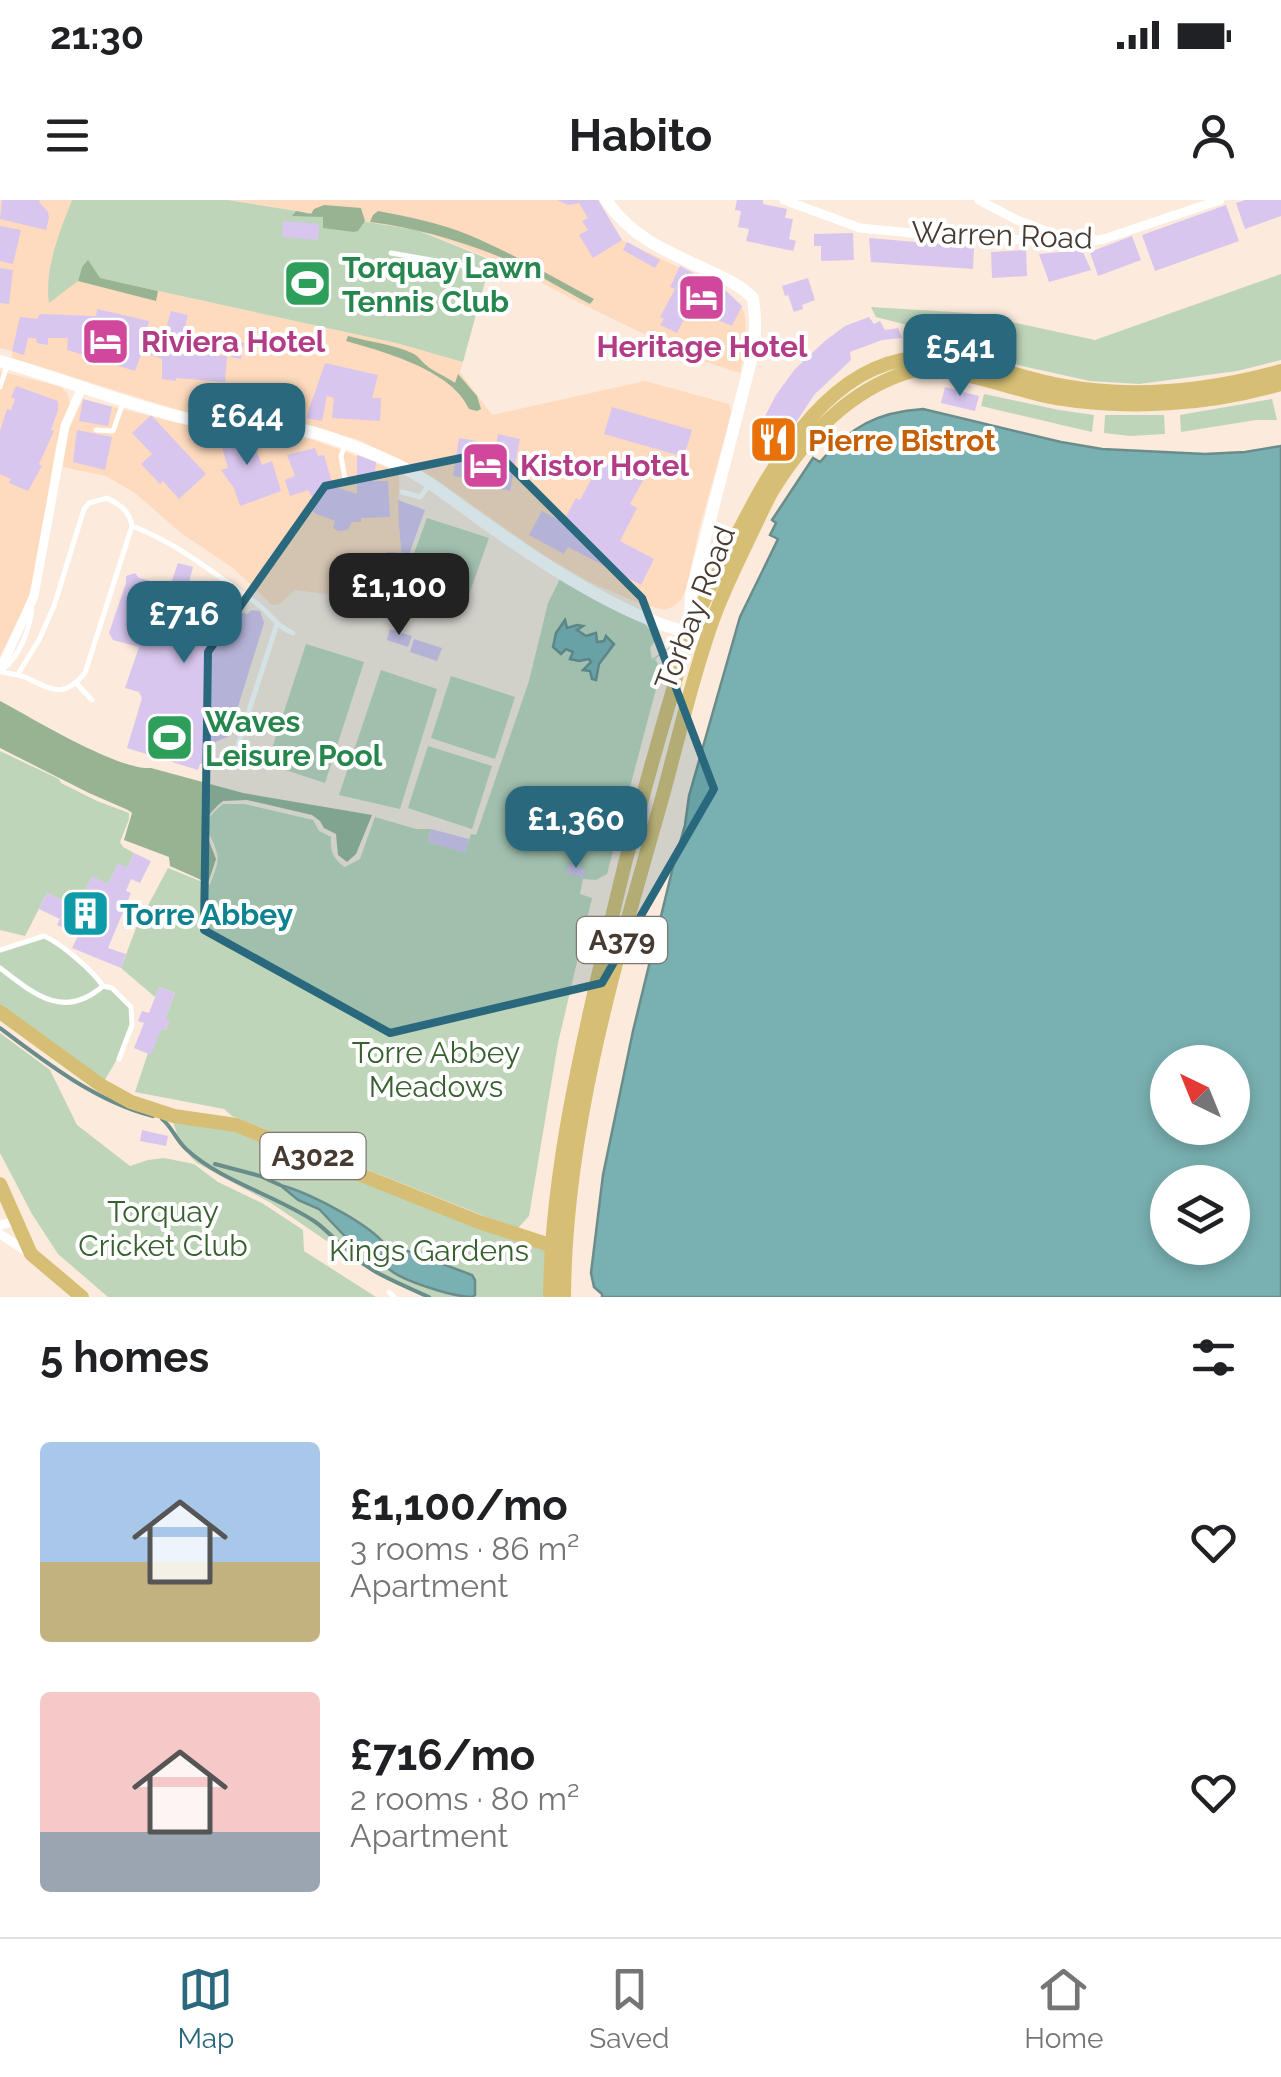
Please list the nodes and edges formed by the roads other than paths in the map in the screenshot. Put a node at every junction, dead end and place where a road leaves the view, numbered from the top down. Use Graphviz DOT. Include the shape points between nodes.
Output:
graph roads {
  1 [pos="606,200"];
  2 [pos="784,200"];
  3 [pos="978,200"];
  4 [pos="1220,200"];
  5 [pos="1078,243"];
  6 [pos="390,253"];
  7 [pos="502,277"];
  8 [pos="4,362"];
  9 [pos="1281,371"];
  10 [pos="1281,384"];
  11 [pos="0,387"];
  12 [pos="82,387"];
  13 [pos="124,400"];
  14 [pos="96,430"];
  15 [pos="345,444"];
  16 [pos="345,479"];
  17 [pos="432,484"];
  18 [pos="402,492"];
  19 [pos="132,526"];
  20 [pos="34,596"];
  21 [pos="277,624"];
  22 [pos="293,632"];
  23 [pos="689,634"];
  24 [pos="707,636"];
  25 [pos="0,671"];
  26 [pos="18,674"];
  27 [pos="77,684"];
  28 [pos="92,700"];
  29 [pos="232,763"];
  30 [pos="0,950"];
  31 [pos="0,968"];
  32 [pos="103,986"];
  33 [pos="0,1012"];
  34 [pos="119,1059"];
  35 [pos="0,1184"];
  36 [pos="16,1217"];
  37 [pos="0,1226"];
  38 [pos="0,1234"];
  39 [pos="557,1248"];
  40 [pos="32,1254"];
  41 [pos="82,1297"];
  42 [pos="550,1297"];
  43 [pos="564,1297"];
  1 -- 23 [label="street" via="634,233 753,298 755,346 691,594"];
  2 -- 5 [label="street, Warren Road" via="860,228"];
  3 -- 5 [label="street"];
  4 -- 5 [label="street, Warren Road"];
  6 -- 7 [label="lane"];
  8 -- 11 [label="lane"];
  8 -- 12 [label="street"];
  9 -- 23 [label="main road, Torbay Road / A379" via="1206,386 1111,392 956,359 881,366 840,391 785,449"];
  10 -- 24 [label="main road, Torbay Road / A379" via="1205,399 1106,404 939,371 887,379 825,424 773,490"];
  12 -- 13 [label="street"];
  12 -- 20 [label="street" via="65,426"];
  13 -- 14 [label="lane" via="114,431"];
  13 -- 15 [label="street" via="197,421 290,428"];
  15 -- 16 [label="lane"];
  15 -- 17 [label="street"];
  17 -- 18 [label="lane" via="420,498"];
  17 -- 23 [label="street" via="562,575"];
  19 -- 21 [label="lane" via="184,552"];
  19 -- 26 [label="lane" via="124,507 107,498 84,509 54,606"];
  19 -- 27 [label="lane"];
  20 -- 25 [label="street"];
  20 -- 25 [label="lane" via="30,623"];
  21 -- 22 [label="lane"];
  21 -- 29 [label="lane"];
  23 -- 24 [label="street"];
  23 -- 39 [label="main road, Torbay Road / A379" via="580,1054"];
  24 -- 39 [label="main road, Torbay Road / A379" via="606,1000"];
  25 -- 26 [label="lane"];
  26 -- 27 [label="lane" via="53,690"];
  27 -- 28 [label="lane"];
  30 -- 32 [label="lane" via="44,936"];
  31 -- 32 [label="lane" via="61,1003 90,998"];
  32 -- 34 [label="lane" via="131,1007 132,1025"];
  33 -- 39 [label="main road, A3022" via="131,1102 236,1125"];
  35 -- 36 [label="main road"];
  36 -- 37 [label="street"];
  36 -- 40 [label="main road"];
  38 -- 40 [label="street"];
  39 -- 42 [label="main road, Torbay Road"];
  39 -- 43 [label="main road, Torbay Road"];
  40 -- 41 [label="main road"];
}
